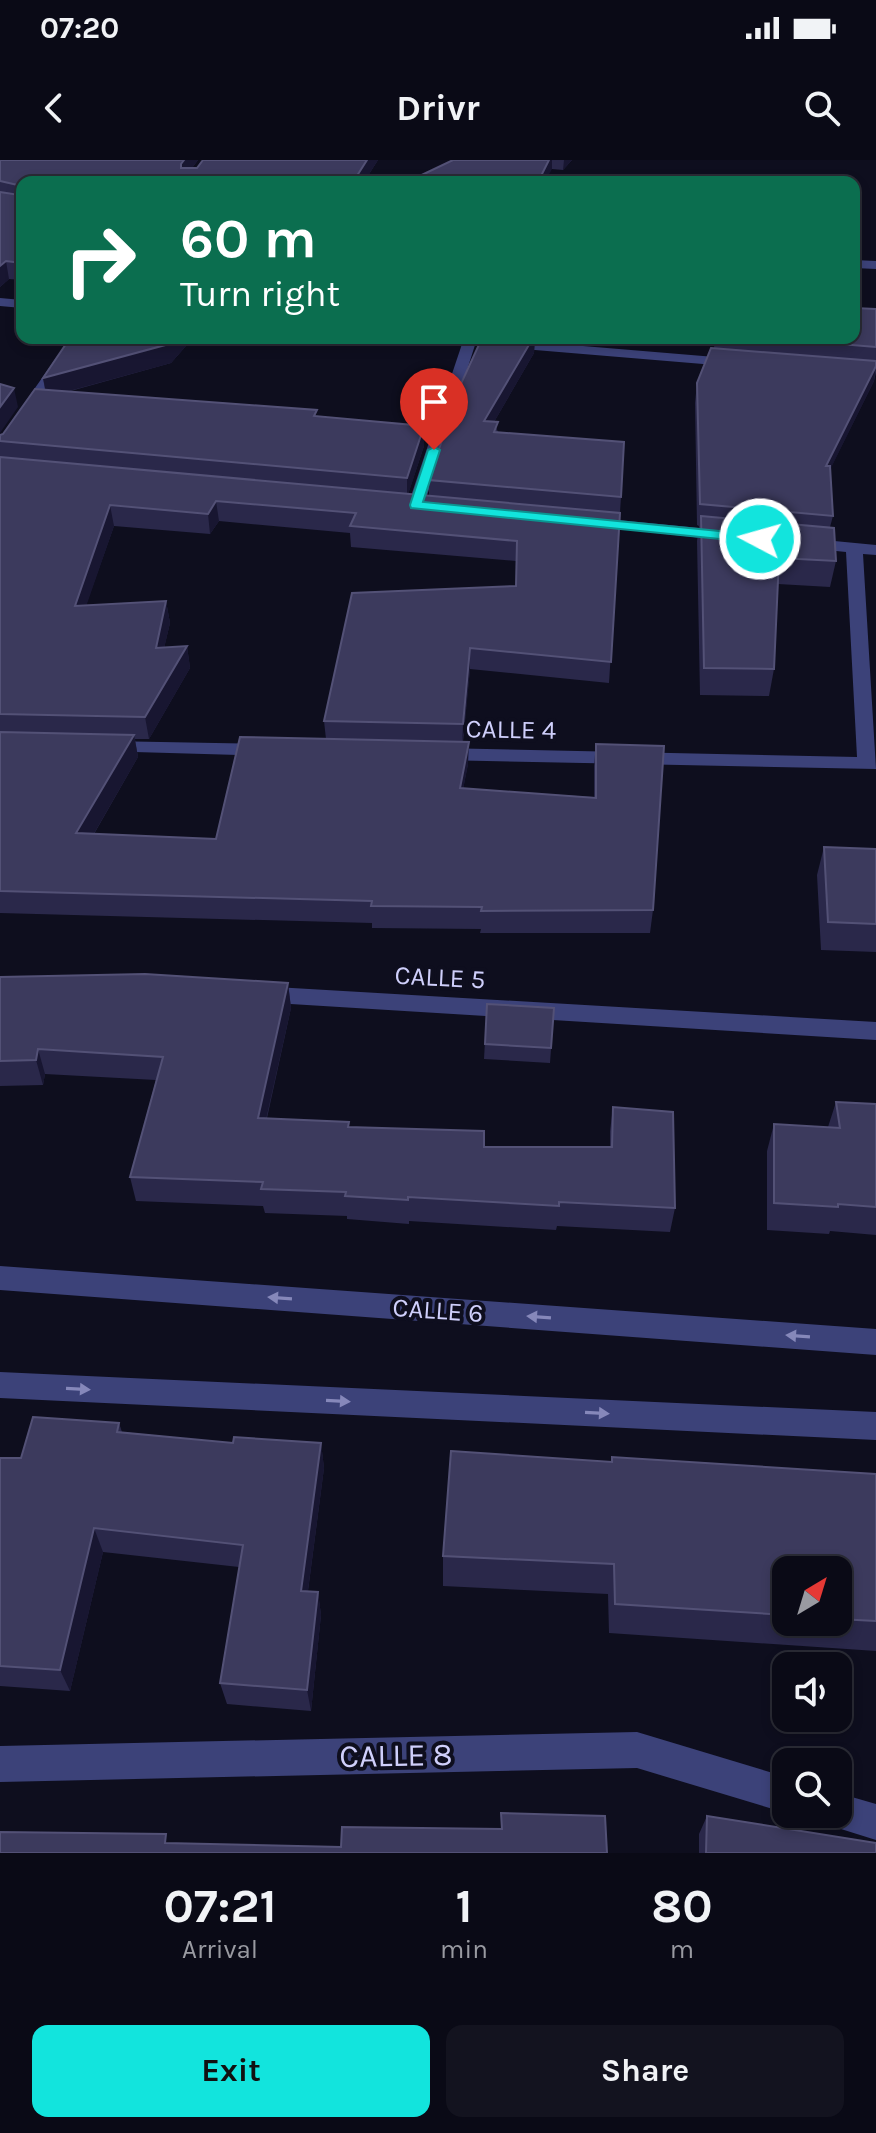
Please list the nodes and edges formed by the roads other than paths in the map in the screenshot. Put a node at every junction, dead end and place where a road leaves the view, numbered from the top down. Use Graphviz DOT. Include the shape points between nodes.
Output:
graph roads {
  1 [pos="73,344"];
  2 [pos="469,344"];
  3 [pos="517,344"];
  4 [pos="751,364"];
  5 [pos="0,449"];
  6 [pos="416,505"];
  7 [pos="572,521"];
  8 [pos="744,537"];
  9 [pos="791,542"];
  10 [pos="854,548"];
  11 [pos="876,550"];
  12 [pos="79,747"];
  13 [pos="284,751"];
  14 [pos="425,753"];
  15 [pos="871,762"];
  16 [pos="239,993"];
  17 [pos="876,1031"];
  18 [pos="0,1278"];
  19 [pos="876,1342"];
  20 [pos="0,1385"];
  21 [pos="876,1426"];
  22 [pos="0,1764"];
  23 [pos="772,1791"];
  24 [pos="852,1815"];
  25 [pos="876,1822"];
  1 -- 5 [label="street"];
  2 -- 6 [label="street"];
  3 -- 4 [label="street"];
  7 -- 8 [label="street"];
  9 -- 10 [label="street"];
  10 -- 11 [label="street"];
  10 -- 15 [label="street"];
  12 -- 13 [label="street"];
  14 -- 15 [label="street, CALLE 4"];
  16 -- 17 [label="street, CALLE 5"];
  19 -- 18 [label="street, CALLE 6, one-way"];
  20 -- 21 [label="street, one-way"];
  22 -- 23 [label="street, CALLE 8" via="637,1750"];
  24 -- 25 [label="street"];
}
